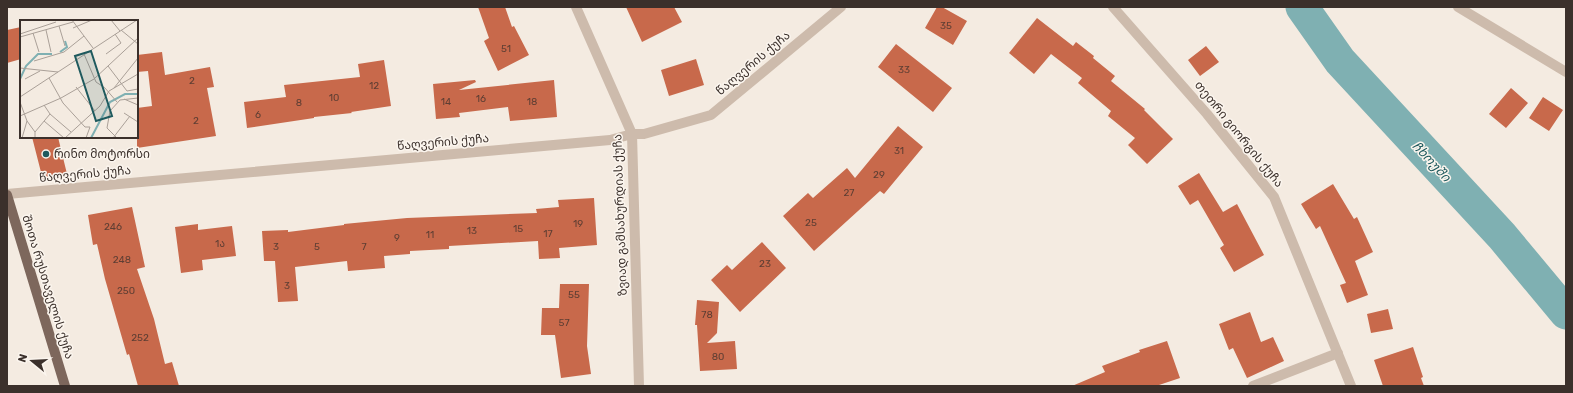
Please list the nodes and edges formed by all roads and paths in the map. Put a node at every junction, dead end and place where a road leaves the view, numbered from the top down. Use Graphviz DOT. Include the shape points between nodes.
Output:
graph roads {
  1 [pos="576,7"];
  2 [pos="841,7"];
  3 [pos="1113,7"];
  4 [pos="1458,7"];
  5 [pos="1566,72"];
  6 [pos="632,134"];
  7 [pos="7,194"];
  8 [pos="1338,353"];
  9 [pos="65,386"];
  10 [pos="639,386"];
  11 [pos="1253,386"];
  12 [pos="1350,386"];
  1 -- 6 [label="street, ზვიად გამსახურდიას ქუჩა"];
  2 -- 6 [label="street, წაღვერის ქუჩა" via="711,115 644,134"];
  3 -- 8 [label="street, თეთრი გიორგის ქუჩა" via="1207,114 1274,197"];
  4 -- 5 [label="street"];
  6 -- 7 [label="street, წაღვერის ქუჩა" via="610,140"];
  6 -- 10 [label="street, ზვიად გამსახურდიას ქუჩა"];
  7 -- 9 [label="main road, შოთა რუსთაველის ქუჩა"];
  8 -- 11 [label="street"];
  8 -- 12 [label="street, თეთრი გიორგის ქუჩა"];
}
